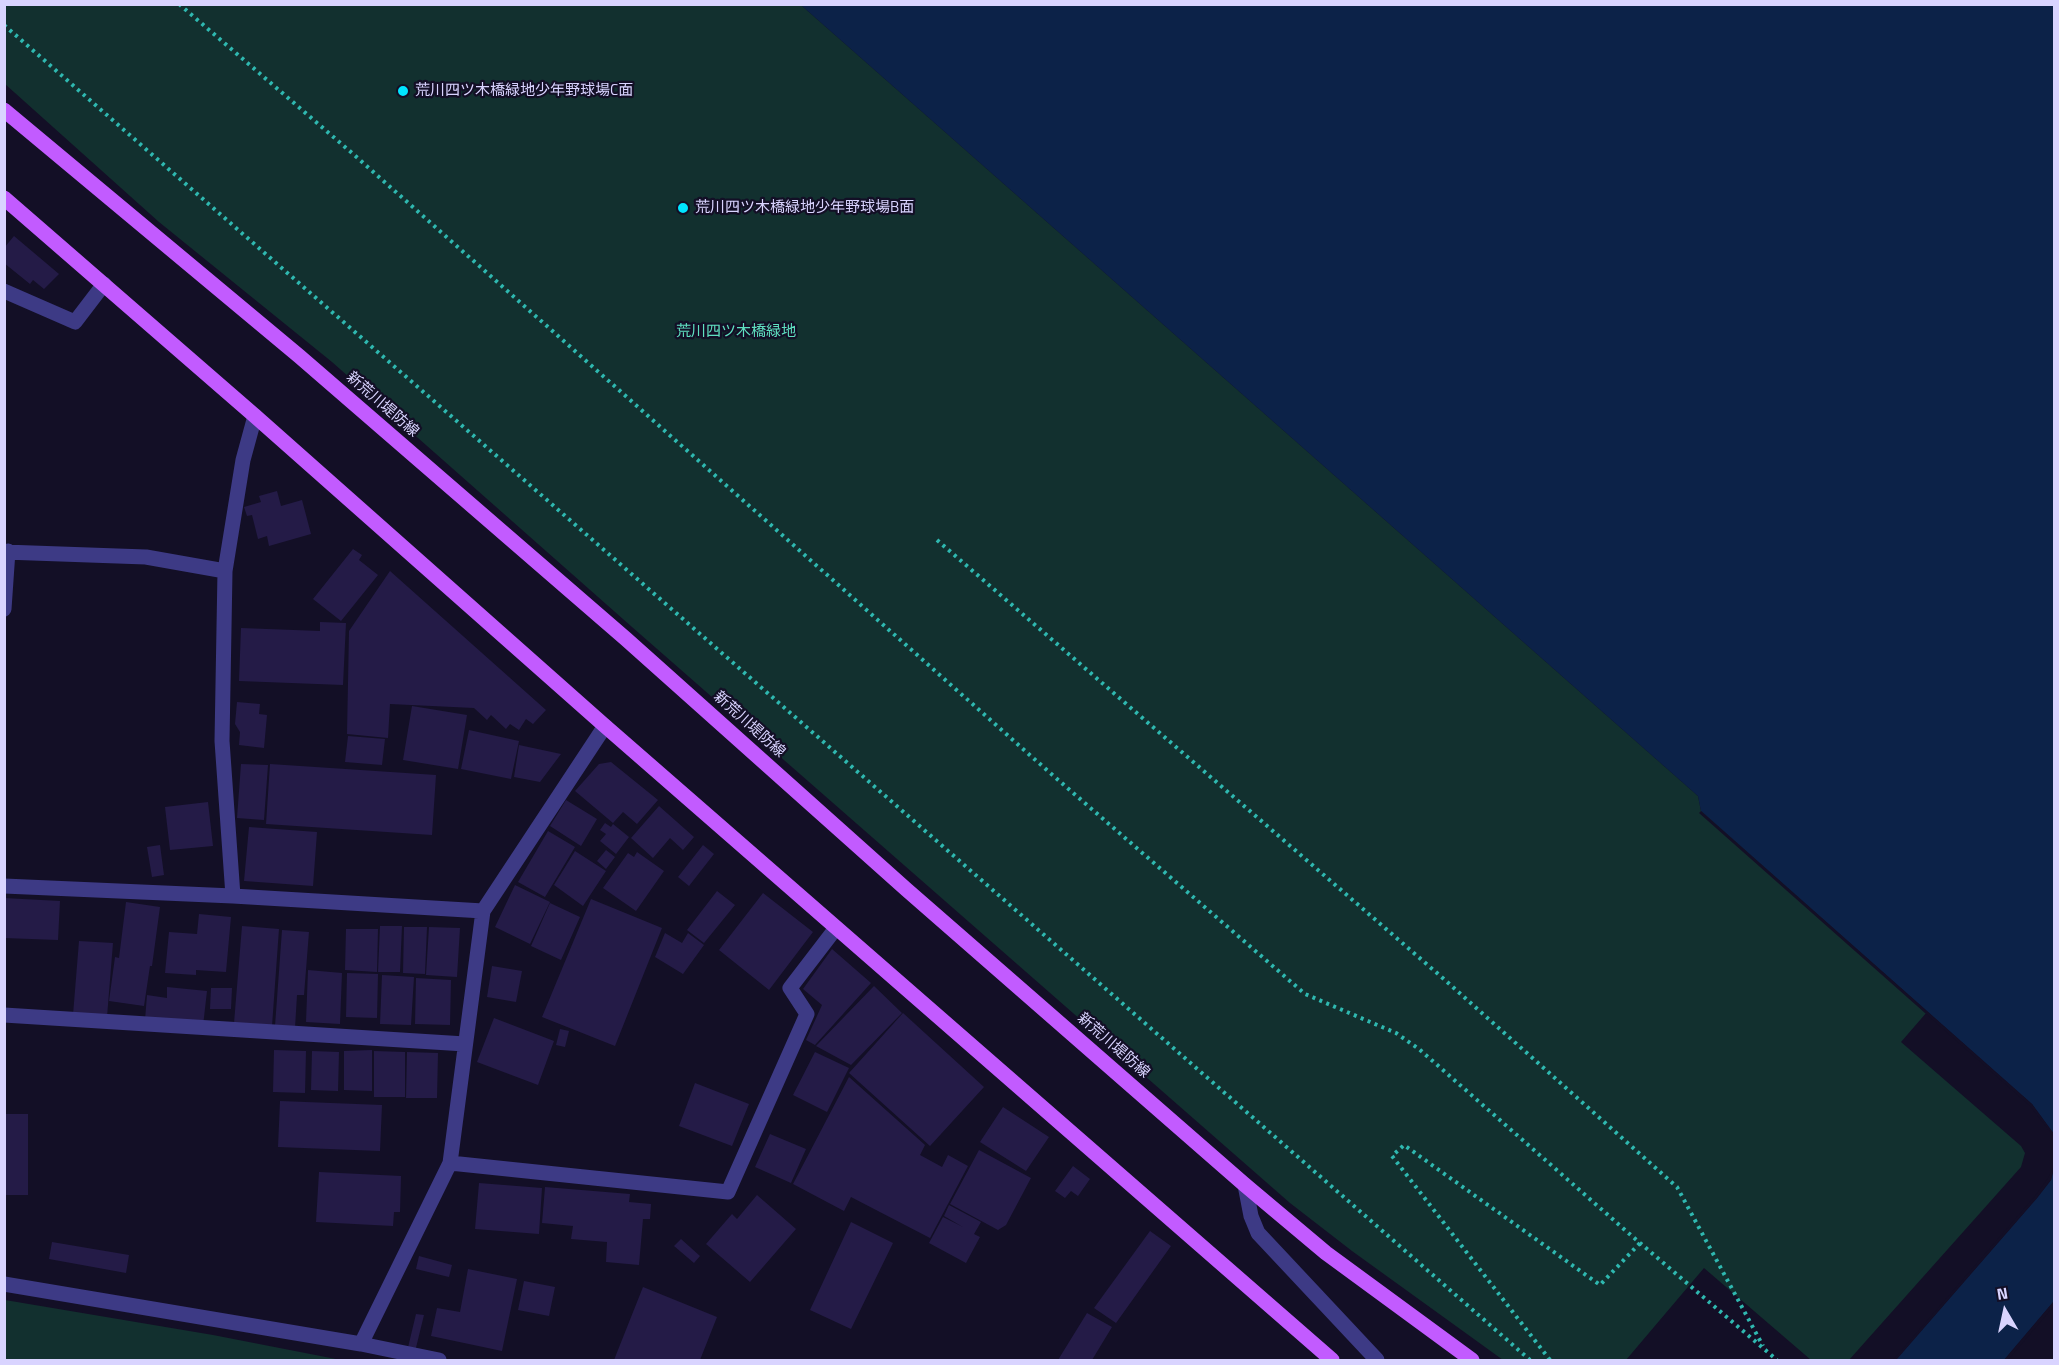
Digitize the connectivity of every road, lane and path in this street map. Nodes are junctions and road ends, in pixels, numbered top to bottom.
1 (179, 4) edge
2 (4, 25) edge
3 (4, 110) edge
4 (4, 198) edge
5 (104, 284) junction
6 (4, 291) edge
7 (255, 416) junction
8 (937, 540) dead end
9 (6, 551) edge
10 (225, 571) junction
11 (4, 609) edge
12 (605, 726) junction
13 (4, 886) edge
14 (233, 896) junction
15 (483, 911) junction
16 (837, 928) junction
17 (4, 1015) edge
18 (465, 1044) junction
19 (450, 1163) junction
20 (1245, 1185) junction
21 (1640, 1243) junction
22 (4, 1284) edge
23 (361, 1344) junction
24 (1765, 1350) junction
25 (439, 1360) edge
26 (1332, 1360) edge
27 (1377, 1360) edge
28 (1472, 1360) edge
29 (1530, 1360) edge
30 (1550, 1360) edge
31 (1777, 1360) edge

1 - 21 path
2 - 29 path
3 - 20 main road, 新荒川堤防線
4 - 5 main road
5 - 6 street
5 - 7 main road
7 - 10 street
7 - 12 main road
8 - 24 path
9 - 10 street
9 - 11 street
10 - 14 street
12 - 15 street
12 - 16 main road
13 - 14 street
14 - 15 street
15 - 18 street
16 - 19 street
16 - 26 main road
17 - 18 street
18 - 19 street
19 - 23 street
20 - 27 street
20 - 28 main road, 新荒川堤防線
21 - 24 path
21 - 30 path
22 - 23 street
23 - 25 street
24 - 31 path

